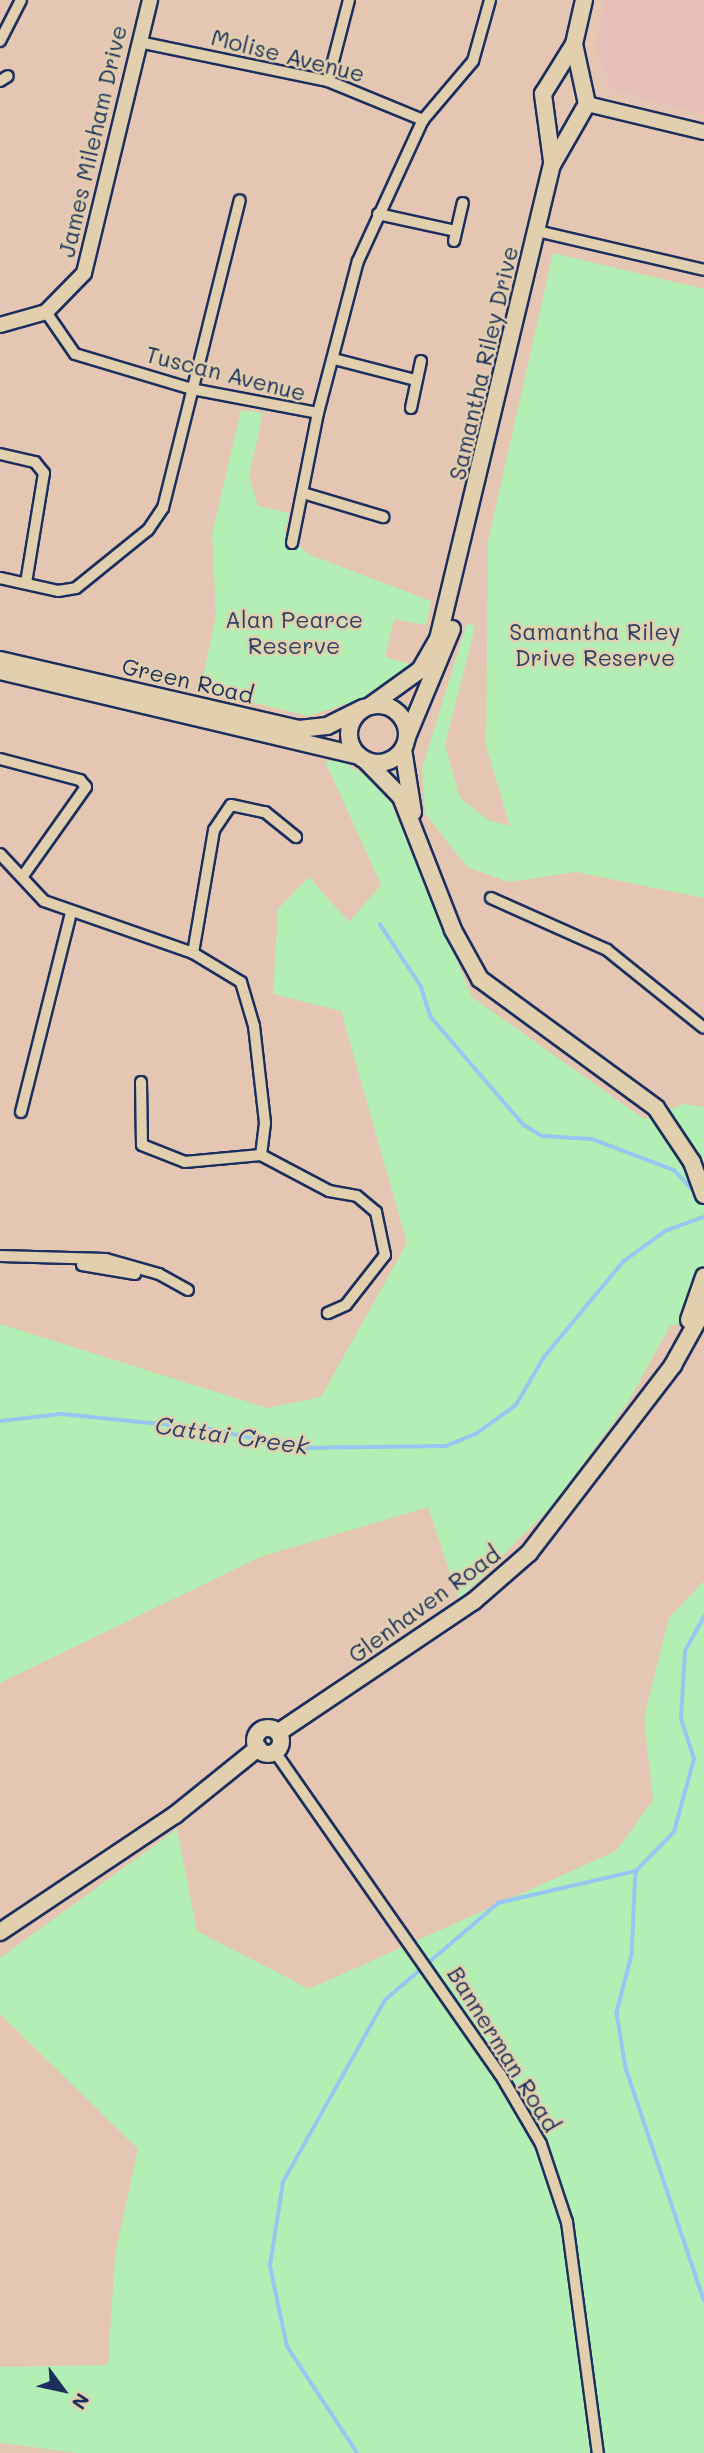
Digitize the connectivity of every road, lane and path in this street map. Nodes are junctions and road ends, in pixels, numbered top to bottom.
1 (21, 0) edge
2 (150, 0) edge
3 (349, 0) edge
4 (490, 0) edge
5 (584, 0) edge
6 (0, 41) edge
7 (139, 42) junction
8 (574, 44) junction
9 (328, 81) junction
10 (552, 81) junction
11 (583, 85) junction
12 (587, 104) junction
13 (544, 109) junction
14 (577, 119) junction
15 (424, 120) junction
16 (704, 132) edge
17 (552, 165) junction
18 (240, 200) dead end
19 (463, 203) dead end
20 (378, 214) junction
21 (537, 231) junction
22 (704, 270) edge
23 (46, 312) junction
24 (0, 325) edge
25 (334, 359) junction
26 (421, 361) dead end
27 (415, 380) junction
28 (192, 389) junction
29 (411, 408) dead end
30 (318, 413) junction
31 (0, 454) edge
32 (303, 494) junction
33 (383, 517) dead end
34 (292, 543) dead end
35 (458, 571) junction
36 (0, 578) edge
37 (26, 583) junction
38 (0, 660) edge
39 (0, 671) edge
40 (366, 707) junction
41 (405, 743) junction
42 (362, 758) junction
43 (0, 759) edge
44 (416, 828) junction
45 (296, 837) dead end
46 (0, 854) edge
47 (23, 876) junction
48 (491, 898) dead end
49 (71, 913) junction
50 (193, 953) junction
51 (704, 1028) edge
52 (141, 1082) dead end
53 (20, 1112) dead end
54 (261, 1155) junction
55 (698, 1161) edge
56 (704, 1195) edge
57 (0, 1256) edge
58 (0, 1263) edge
59 (704, 1277) edge
60 (169, 1279) junction
61 (188, 1290) dead end
62 (704, 1309) edge
63 (328, 1313) dead end
64 (651, 1390) junction
65 (279, 1732) junction
66 (258, 1748) junction
67 (275, 1752) junction
68 (0, 1932) edge
69 (598, 2453) edge

1 - 6 street
2 - 7 street, James Mileham Drive
3 - 9 street
4 - 15 street, Tuscan Avenue
5 - 8 main road, Samantha Riley Drive
7 - 9 street, Molise Avenue
7 - 23 street, James Mileham Drive
8 - 10 main road, Samantha Riley Drive
8 - 11 main road, Samantha Riley Drive
9 - 15 street, Molise Avenue
10 - 11 main road
10 - 13 main road, Samantha Riley Drive
11 - 12 main road, Samantha Riley Drive
12 - 14 main road, Samantha Riley Drive
12 - 16 street
13 - 14 main road
13 - 17 main road, Samantha Riley Drive
14 - 17 main road, Samantha Riley Drive
15 - 20 street, Tuscan Avenue
17 - 21 main road, Samantha Riley Drive
18 - 28 street
19 - 20 street
20 - 25 street, Tuscan Avenue
21 - 22 street
21 - 35 main road, Samantha Riley Drive
23 - 24 street, James Mileham Drive
23 - 28 street, Tuscan Avenue
25 - 27 street
25 - 30 street, Tuscan Avenue
26 - 27 street
27 - 29 street
28 - 30 street, Tuscan Avenue
28 - 37 street
30 - 32 street
31 - 37 street
32 - 33 street
32 - 34 street
35 - 40 main road, Samantha Riley Drive
35 - 41 main road, Samantha Riley Drive
36 - 37 street
38 - 40 main road, Green Road
39 - 42 main road, Green Road
40 - 41 main road
40 - 42 main road
41 - 42 main road
41 - 44 main road
42 - 44 main road
43 - 47 street
44 - 55 main road
45 - 50 street
46 - 47 street
47 - 49 street
48 - 51 street
49 - 50 street
49 - 53 street
50 - 54 street
52 - 54 street
54 - 63 street
55 - 56 main road
57 - 60 street
58 - 60 street
59 - 64 main road, Glenhaven Road
60 - 61 street
62 - 64 main road, Glenhaven Road
64 - 65 main road, Glenhaven Road
65 - 66 main road, Glenhaven Road
65 - 67 main road
66 - 67 main road
66 - 68 main road
67 - 69 street, Bannerman Road

